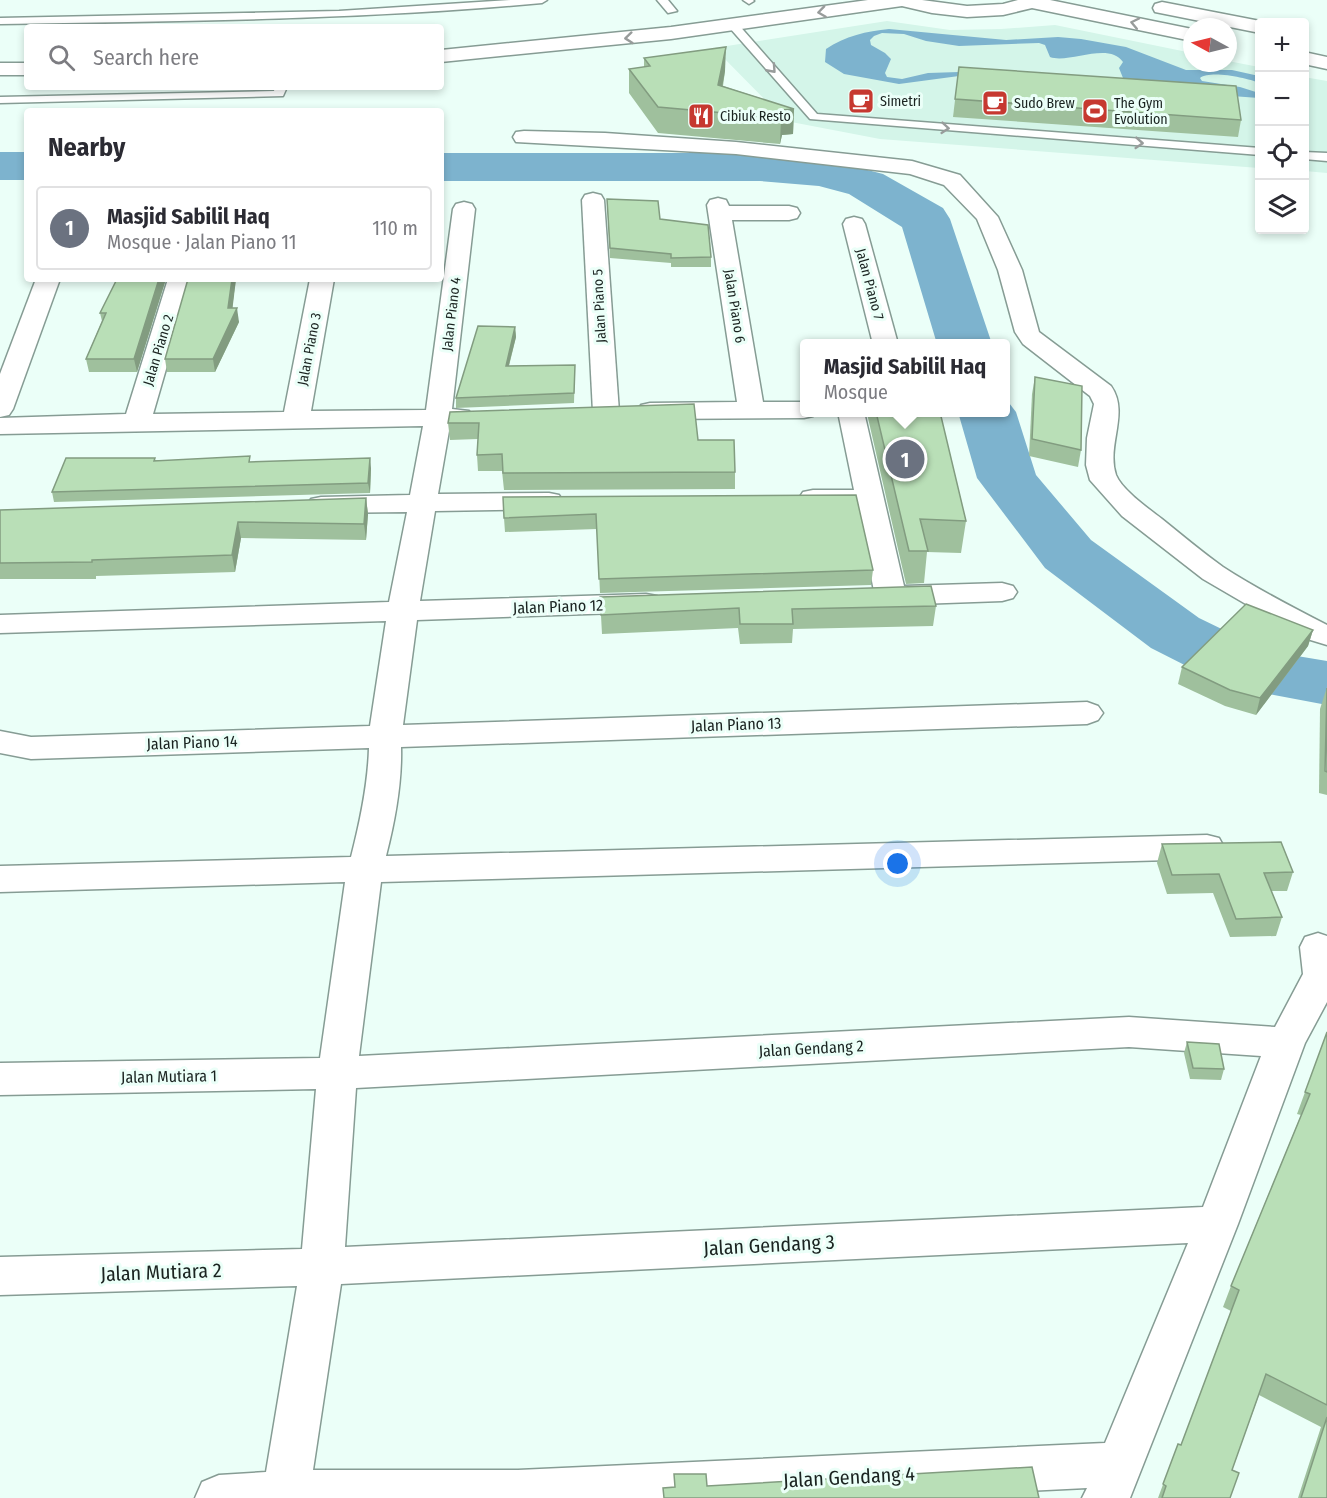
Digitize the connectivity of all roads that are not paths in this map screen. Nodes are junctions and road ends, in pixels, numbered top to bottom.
1 (542, 0) edge
2 (900, 0) edge
3 (1033, 1) edge
4 (514, 2) edge
5 (1144, 4) dead end
6 (662, 8) edge
7 (692, 9) dead end
8 (0, 21) edge
9 (733, 25) junction
10 (1255, 26) edge
11 (671, 33) junction
12 (1183, 33) edge
13 (444, 56) edge
14 (1309, 59) edge
15 (1327, 63) edge
16 (0, 69) edge
17 (24, 69) edge
18 (280, 90) edge
19 (0, 100) edge
20 (524, 137) dead end
21 (1255, 152) edge
22 (1309, 155) edge
23 (1327, 157) edge
24 (593, 200) dead end
25 (464, 209) dead end
26 (789, 213) dead end
27 (854, 224) dead end
28 (47, 282) edge
29 (179, 282) edge
30 (321, 282) edge
31 (885, 339) edge
32 (751, 408) junction
33 (0, 409) edge
34 (800, 410) edge
35 (486, 416) edge
36 (852, 417) edge
37 (438, 418) junction
38 (296, 419) junction
39 (137, 422) junction
40 (0, 426) edge
41 (786, 498) edge
42 (868, 498) junction
43 (575, 501) edge
44 (422, 502) junction
45 (293, 506) edge
46 (1002, 592) dead end
47 (677, 602) edge
48 (403, 610) junction
49 (0, 624) edge
50 (1327, 635) edge
51 (1087, 714) dead end
52 (0, 742) edge
53 (385, 749) junction
54 (1218, 847) edge
55 (369, 852) junction
56 (0, 879) edge
57 (1318, 947) dead end
58 (1286, 1043) junction
59 (337, 1073) junction
60 (0, 1079) edge
61 (1217, 1224) junction
62 (322, 1267) junction
63 (0, 1276) edge
64 (1112, 1481) edge
65 (286, 1495) edge
66 (517, 1495) edge
67 (219, 1498) edge

1 - 4 lane
2 - 3 street
2 -> 9 street
12 -> 3 street
4 - 8 lane
5 - 10 street
6 - 7 street
6 - 11 street
9 - 11 street
9 -> 21 lane
11 -> 13 street
14 - 15 street
16 - 17 street
18 - 19 lane
20 - 50 street
22 - 23 lane
24 - 32 street, Jalan Piano 5
25 - 37 street, Jalan Piano 4
26 - 32 street, Jalan Piano 6
27 - 31 street, Jalan Piano 7
28 - 33 street
29 - 39 street, Jalan Piano 2
30 - 38 street, Jalan Piano 3
32 - 34 street
35 - 37 street
36 - 42 street
37 - 38 street
37 - 44 street, Jalan Piano 4
38 - 39 street
39 - 40 street
41 - 42 street
42 - 46 street
43 - 44 street
44 - 45 street
44 - 48 street, Jalan Piano 4
47 - 48 street, Jalan Piano 12
48 - 49 street, Jalan Piano 12
48 - 53 street, Jalan Piano 4
51 - 53 street, Jalan Piano 13
52 - 53 street, Jalan Piano 14
53 - 55 street, Jalan Piano 4
54 - 55 street
55 - 56 street
55 - 59 street, Jalan Piano 4
57 - 58 street
58 - 59 street, Jalan Gendang 2
58 - 61 street
59 - 60 street, Jalan Mutiara 1
59 - 62 street, Jalan Piano 4
61 - 62 street, Jalan Gendang 3
61 - 64 street
62 - 63 street, Jalan Mutiara 2
62 - 65 street, Jalan Piano 4
64 - 66 street, Jalan Gendang 4
65 - 66 street, Jalan Gendang 4
65 - 67 street, Jalan Gendang 4

